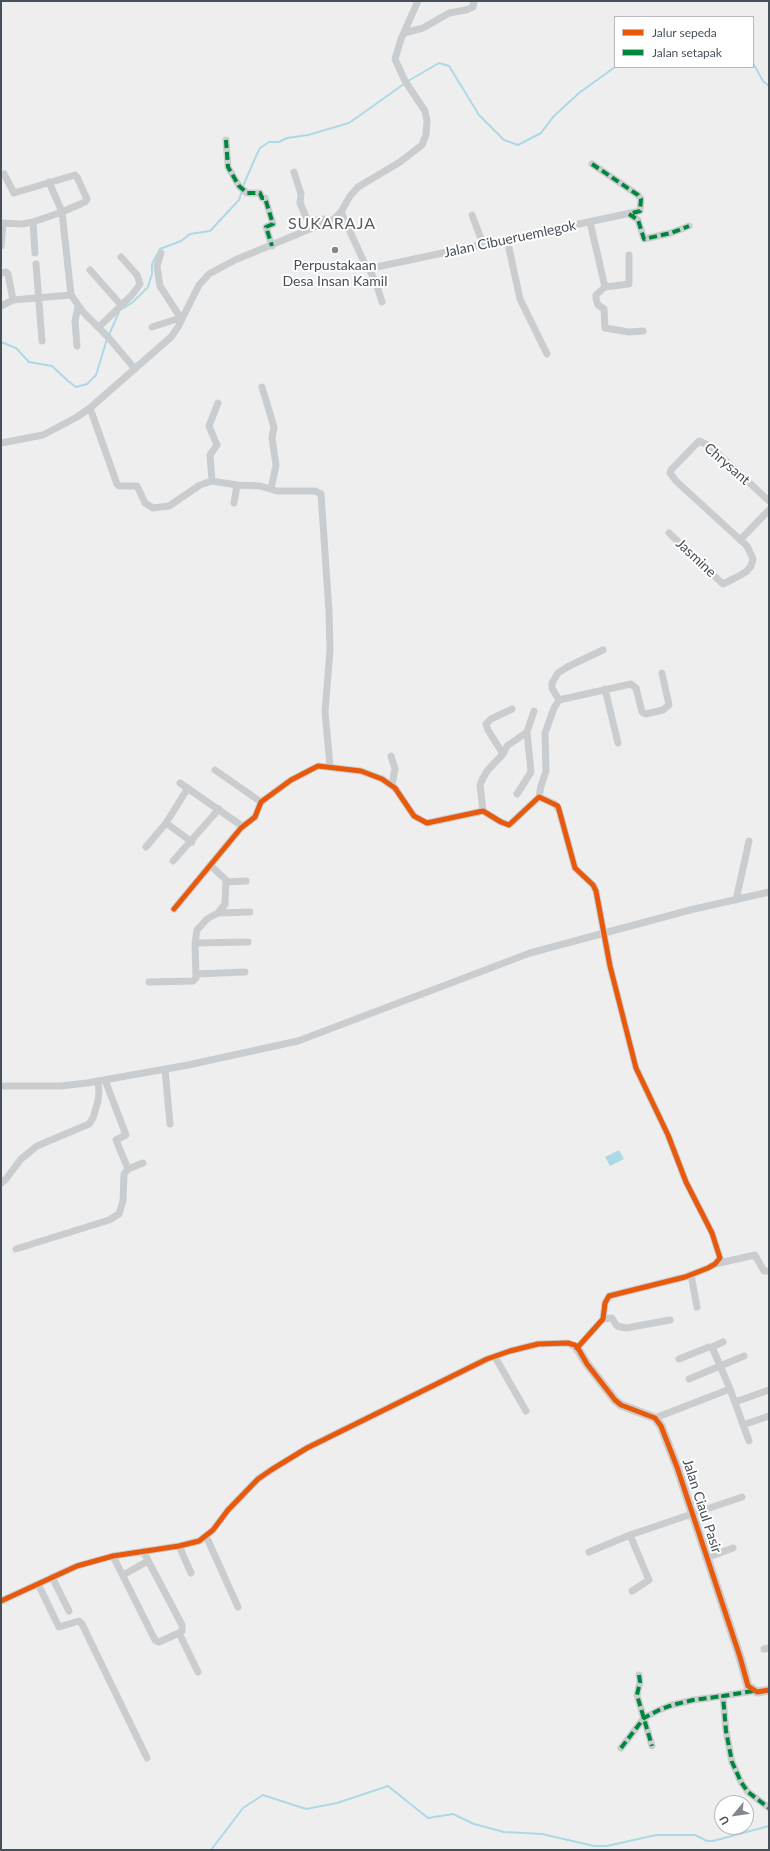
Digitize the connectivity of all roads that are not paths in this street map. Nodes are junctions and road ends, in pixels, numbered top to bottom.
1 (418, 1) edge
2 (474, 1) edge
3 (404, 33) junction
4 (226, 140) dead end
5 (592, 164) dead end
6 (294, 172) dead end
7 (4, 174) dead end
8 (49, 182) junction
9 (62, 212) junction
10 (341, 212) junction
11 (629, 214) junction
12 (472, 215) dead end
13 (33, 222) junction
14 (328, 222) junction
15 (590, 222) junction
16 (2, 223) edge
17 (689, 226) dead end
18 (507, 239) junction
19 (483, 244) junction
20 (1, 246) edge
21 (272, 246) junction
22 (35, 253) dead end
23 (160, 253) dead end
24 (629, 255) dead end
25 (120, 257) dead end
26 (36, 264) dead end
27 (368, 268) junction
28 (90, 270) dead end
29 (1, 273) edge
30 (605, 287) junction
31 (71, 295) junction
32 (39, 297) junction
33 (12, 300) junction
34 (382, 302) dead end
35 (120, 305) junction
36 (1, 306) edge
37 (78, 307) junction
38 (183, 315) junction
39 (99, 327) junction
40 (152, 327) dead end
41 (643, 331) dead end
42 (42, 340) dead end
43 (77, 346) dead end
44 (547, 354) dead end
45 (135, 369) junction
46 (262, 388) dead end
47 (218, 403) dead end
48 (90, 408) junction
49 (1, 443) edge
50 (212, 481) junction
51 (237, 485) junction
52 (271, 489) junction
53 (769, 501) edge
54 (234, 503) dead end
55 (769, 510) edge
56 (669, 533) dead end
57 (740, 540) junction
58 (603, 650) dead end
59 (662, 673) dead end
60 (605, 689) junction
61 (558, 700) junction
62 (512, 710) dead end
63 (534, 711) dead end
64 (527, 732) junction
65 (618, 743) dead end
66 (503, 754) junction
67 (391, 756) dead end
68 (330, 766) junction
69 (214, 770) dead end
70 (180, 783) dead end
71 (392, 785) junction
72 (188, 788) junction
73 (517, 794) dead end
74 (539, 797) junction
75 (261, 802) junction
76 (219, 809) junction
77 (483, 811) junction
78 (166, 823) junction
79 (242, 826) junction
80 (749, 841) dead end
81 (192, 842) junction
82 (146, 847) dead end
83 (173, 861) dead end
84 (210, 865) junction
85 (246, 881) dead end
86 (226, 882) junction
87 (769, 892) edge
88 (736, 900) junction
89 (174, 908) dead end
90 (250, 912) dead end
91 (218, 913) junction
92 (603, 933) junction
93 (248, 942) dead end
94 (195, 943) junction
95 (245, 972) dead end
96 (196, 974) junction
97 (148, 982) dead end
98 (165, 1069) junction
99 (101, 1081) junction
100 (1, 1086) edge
101 (170, 1124) dead end
102 (143, 1163) dead end
103 (128, 1169) junction
104 (1, 1183) edge
105 (16, 1249) dead end
106 (715, 1264) junction
107 (769, 1271) edge
108 (691, 1275) junction
109 (697, 1307) dead end
110 (603, 1318) junction
111 (670, 1320) dead end
112 (723, 1342) dead end
113 (712, 1347) junction
114 (577, 1348) junction
115 (495, 1356) junction
116 (744, 1356) dead end
117 (679, 1359) dead end
118 (720, 1365) junction
119 (689, 1379) dead end
120 (730, 1389) junction
121 (769, 1390) edge
122 (736, 1402) junction
123 (526, 1411) dead end
124 (769, 1416) edge
125 (655, 1418) junction
126 (743, 1425) junction
127 (749, 1441) dead end
128 (742, 1497) dead end
129 (692, 1514) junction
130 (630, 1535) junction
131 (206, 1536) junction
132 (179, 1546) junction
133 (733, 1548) dead end
134 (143, 1551) junction
135 (588, 1552) dead end
136 (113, 1556) junction
137 (706, 1558) junction
138 (148, 1561) junction
139 (191, 1573) dead end
140 (122, 1575) junction
141 (52, 1577) junction
142 (38, 1584) junction
143 (632, 1591) dead end
144 (1, 1601) edge
145 (238, 1607) dead end
146 (69, 1611) dead end
147 (179, 1633) junction
148 (198, 1672) dead end
149 (639, 1675) dead end
150 (769, 1690) edge
151 (753, 1691) junction
152 (723, 1696) junction
153 (644, 1718) junction
154 (652, 1746) dead end
155 (621, 1748) dead end
156 (146, 1758) dead end
157 (769, 1808) edge

1 - 3 street
2 - 3 street
3 - 10 street
4 - 21 street
5 - 11 street
6 - 14 street
7 - 8 street
8 - 9 street
8 - 9 street
9 - 13 street
9 - 31 street
10 - 14 street
10 - 27 street
11 - 15 street, Jalan Cibueruemlegok
11 - 17 street
12 - 19 street
13 - 16 street
13 - 22 street
14 - 21 street
15 - 18 street, Jalan Cibueruemlegok
15 - 30 street
16 - 20 street
18 - 19 street, Jalan Cibueruemlegok
18 - 44 street
19 - 27 street, Jalan Cibueruemlegok
21 - 38 street
23 - 38 street
24 - 30 street
25 - 35 street
26 - 32 street
27 - 34 street
28 - 35 street
29 - 33 street
30 - 41 street
31 - 32 street
31 - 37 street
32 - 33 street
32 - 42 street
33 - 36 street
35 - 39 street
37 - 39 street
37 - 43 street
38 - 40 street
38 - 45 street
39 - 45 street
45 - 48 street
46 - 52 street
47 - 50 street
48 - 49 street
48 - 50 street
50 - 51 street
51 - 52 street
51 - 54 street
52 - 68 street
53 - 57 street, Chrysant
55 - 57 street
56 - 57 street, Jasmine
58 - 61 street
59 - 60 street
60 - 61 street
60 - 65 street
61 - 74 street
62 - 66 street
63 - 64 street
64 - 66 street
64 - 73 street
66 - 77 street
67 - 71 street
68 - 71 street
68 - 75 street
69 - 75 street
70 - 72 street
71 - 77 street
72 - 76 street
72 - 78 street
74 - 77 street
74 - 92 street
75 - 79 street
76 - 79 street
76 - 81 street
78 - 81 street
78 - 82 street
79 - 84 street
80 - 88 street
81 - 83 street
84 - 86 street
84 - 89 street
85 - 86 street
86 - 91 street
87 - 88 street
88 - 92 street
90 - 91 street
91 - 94 street
92 - 98 street
92 - 106 street
93 - 94 street
94 - 96 street
95 - 96 street
96 - 97 street
98 - 99 street
98 - 101 street
99 - 100 street
99 - 103 street
99 - 104 street
102 - 103 street
103 - 105 street
106 - 107 street
106 - 108 street
108 - 109 street
108 - 110 street
110 - 111 street
110 - 114 street
112 - 113 street
113 - 117 street
113 - 118 street
114 - 115 street
114 - 125 street
115 - 123 street
115 - 131 street
116 - 118 street
118 - 119 street
118 - 120 street
120 - 122 street
120 - 125 street
121 - 122 street
122 - 126 street
124 - 126 street
125 - 129 street, Jalan Ciaul Pasir
126 - 127 street
128 - 129 street
129 - 130 street
129 - 137 street, Jalan Ciaul Pasir
130 - 135 street
130 - 143 street
131 - 132 street
131 - 145 street
132 - 134 street
132 - 139 street
133 - 137 street
134 - 136 street
134 - 138 street
136 - 140 street
136 - 141 street
137 - 151 street, Jalan Ciaul Pasir
138 - 140 street
138 - 147 street
140 - 147 street
141 - 142 street
141 - 146 street
142 - 144 street
142 - 156 street
147 - 148 street
149 - 153 street
150 - 151 street
151 - 152 street
152 - 153 street
152 - 157 street
153 - 154 street
153 - 155 street

